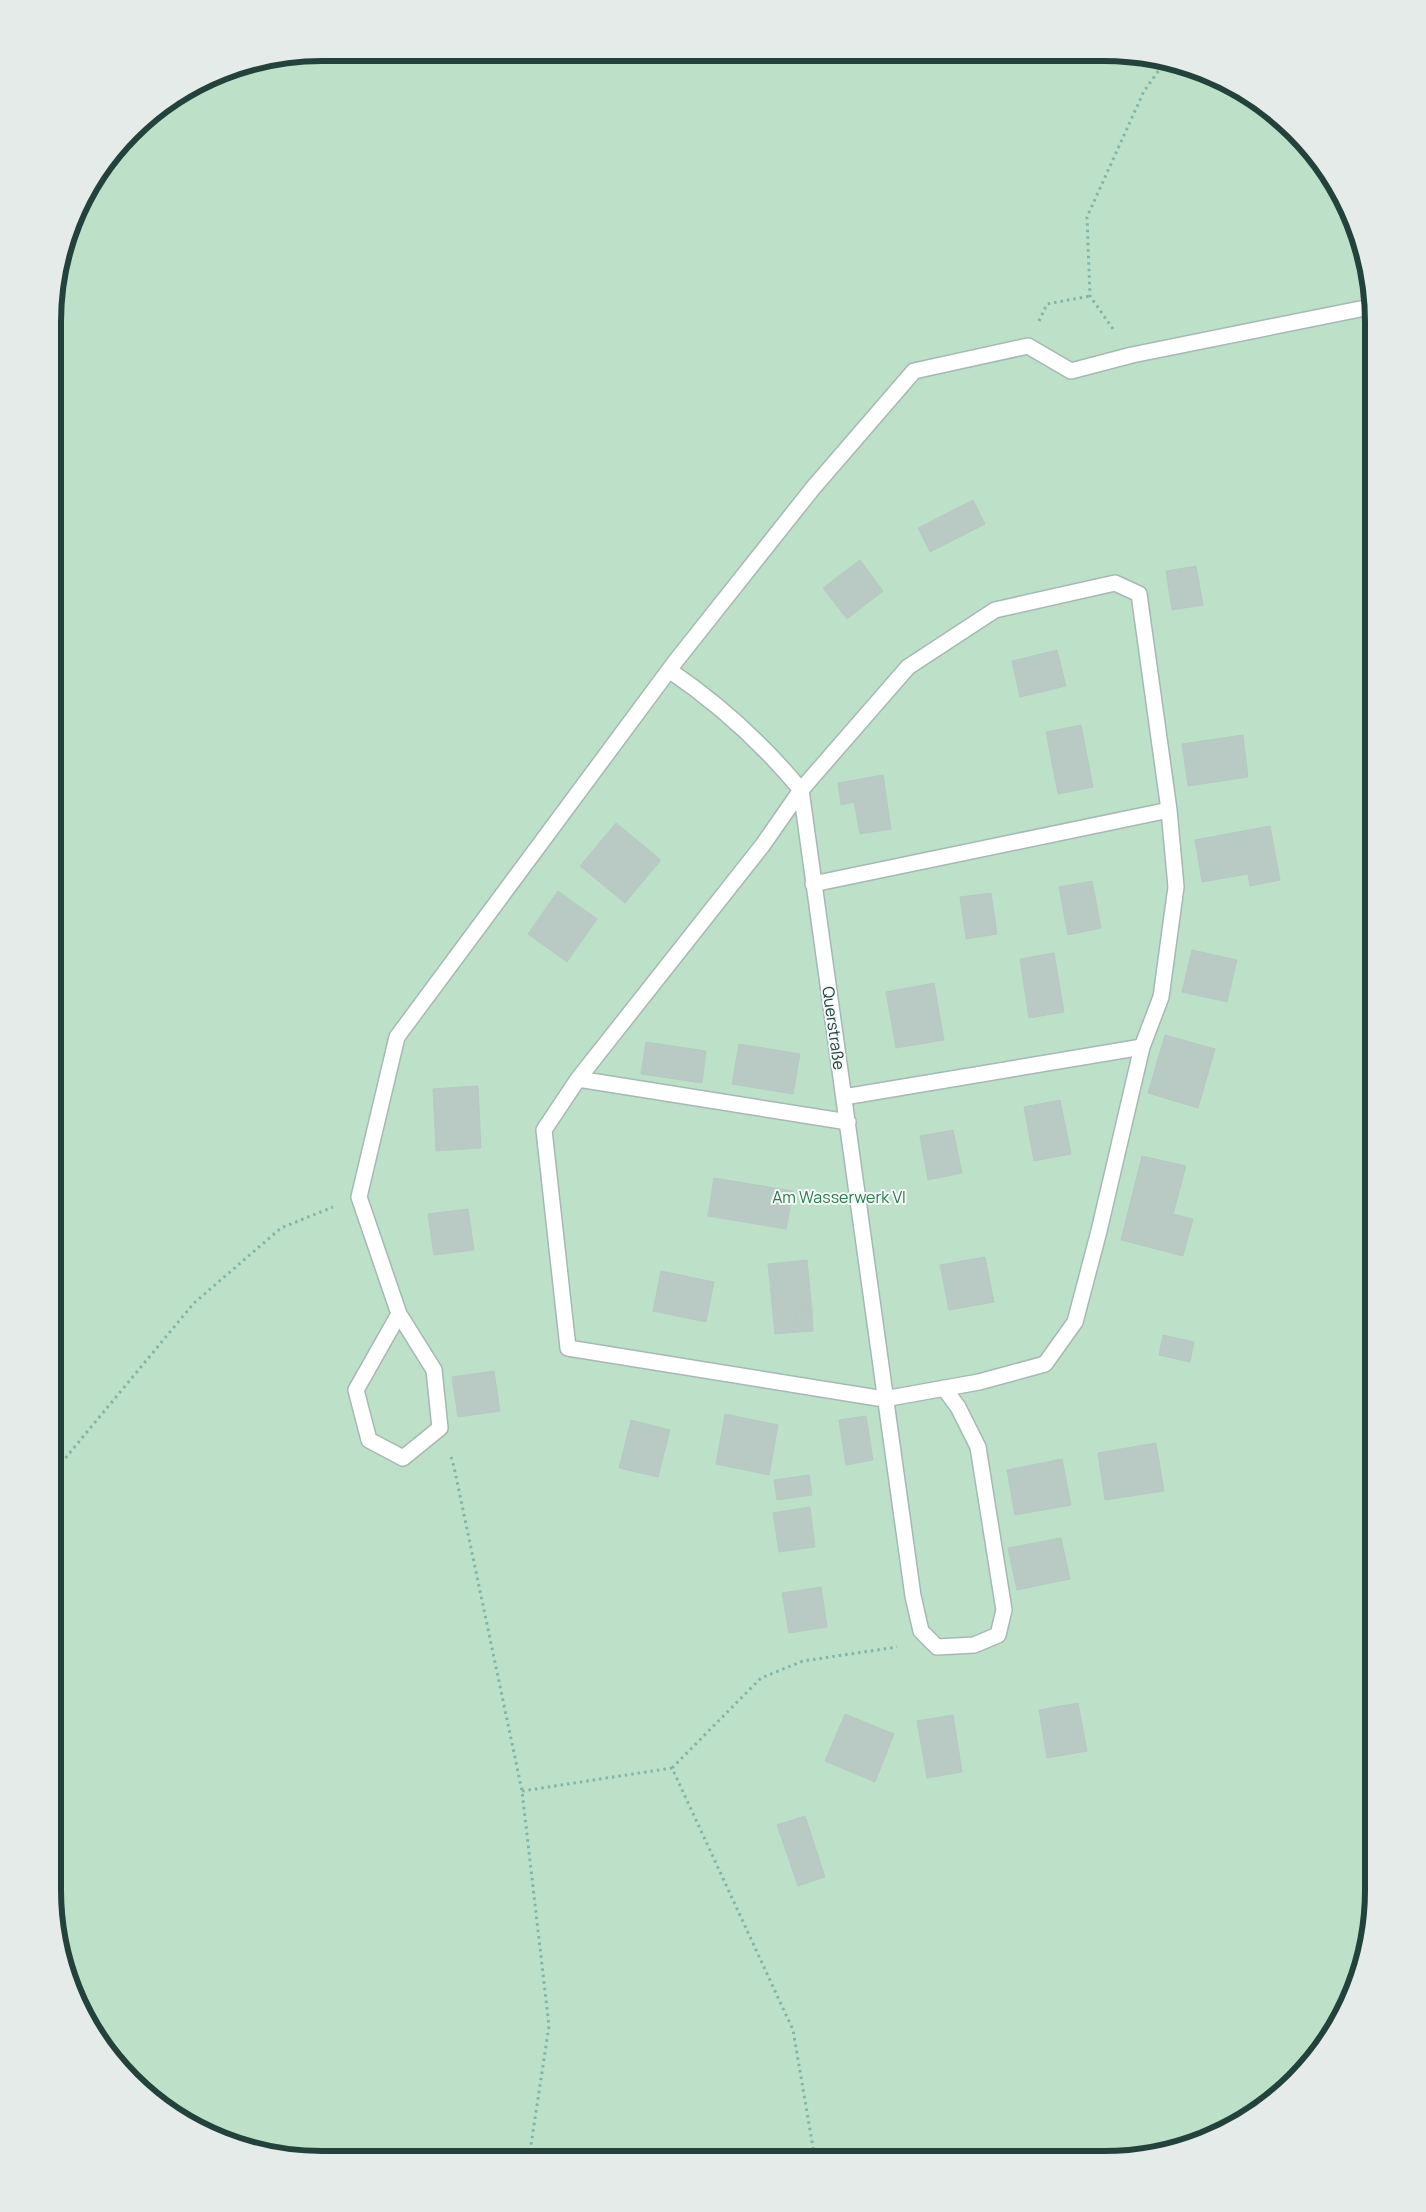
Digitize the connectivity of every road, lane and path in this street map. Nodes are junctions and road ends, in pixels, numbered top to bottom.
1 (1161, 67) edge
2 (1090, 296) junction
3 (1364, 308) edge
4 (1028, 346) junction
5 (1132, 355) junction
6 (669, 670) junction
7 (801, 790) junction
8 (1169, 810) junction
9 (812, 884) junction
10 (1142, 1047) junction
11 (578, 1079) junction
12 (844, 1097) junction
13 (848, 1122) junction
14 (359, 1197) junction
15 (399, 1314) junction
16 (944, 1388) junction
17 (884, 1399) junction
18 (440, 1428) junction
19 (61, 1463) edge
20 (932, 1641) junction
21 (672, 1768) junction
22 (522, 1791) junction
23 (530, 2151) edge
24 (814, 2151) edge

1 - 2 path
2 - 4 path
2 - 5 path
3 - 5 lane
4 - 5 lane
4 - 6 lane
6 - 7 lane
6 - 14 lane
7 - 8 lane
7 - 9 lane, Querstraße
7 - 11 lane
8 - 9 lane
8 - 10 lane
9 - 12 lane, Querstraße
10 - 12 lane
10 - 16 lane
11 - 13 lane
11 - 17 lane
12 - 13 lane, Querstraße
13 - 17 lane, Querstraße
14 - 15 lane
14 - 19 path
15 - 18 lane
15 - 18 lane
16 - 17 lane
16 - 20 lane
17 - 20 lane, Querstraße
18 - 22 path
20 - 21 path
21 - 22 path
21 - 24 path
22 - 23 path

